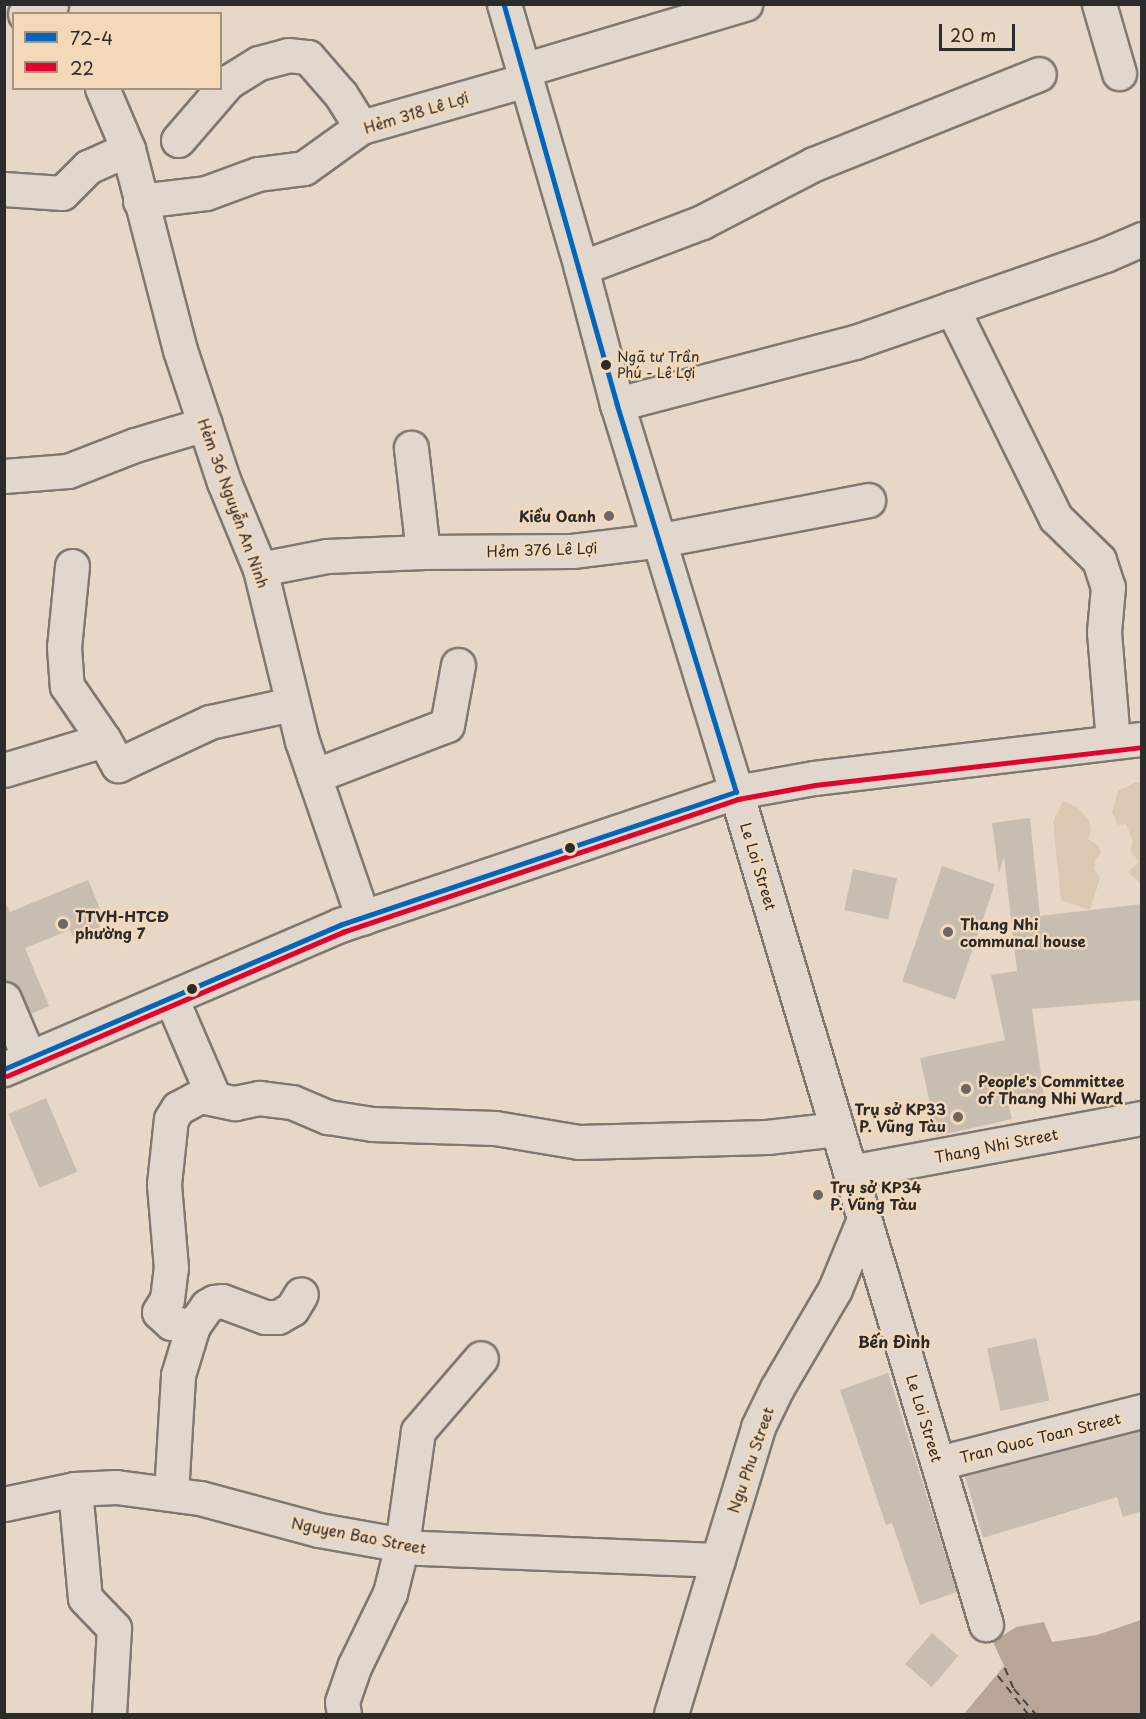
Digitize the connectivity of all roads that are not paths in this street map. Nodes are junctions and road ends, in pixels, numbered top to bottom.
1 (51, 4) edge
2 (504, 4) edge
3 (1099, 4) edge
4 (739, 5) edge
5 (30, 12) edge
6 (1119, 73) dead end
7 (1038, 74) dead end
8 (525, 75) junction
9 (222, 89) edge
10 (103, 90) edge
11 (221, 90) edge
12 (361, 127) junction
13 (178, 140) dead end
14 (128, 149) junction
15 (4, 189) edge
16 (140, 201) junction
17 (1142, 239) edge
18 (582, 268) junction
19 (952, 308) junction
20 (617, 404) junction
21 (205, 424) junction
22 (411, 448) dead end
23 (4, 476) edge
24 (868, 500) dead end
25 (661, 540) junction
26 (423, 552) junction
27 (72, 566) dead end
28 (260, 568) junction
29 (458, 666) dead end
30 (291, 704) junction
31 (104, 740) junction
32 (1127, 740) edge
33 (4, 770) edge
34 (314, 776) junction
35 (736, 792) junction
36 (363, 918) junction
37 (171, 998) junction
38 (4, 999) edge
39 (17, 1064) edge
40 (214, 1098) junction
41 (1142, 1118) edge
42 (837, 1129) junction
43 (850, 1172) junction
44 (864, 1219) junction
45 (301, 1294) dead end
46 (193, 1326) junction
47 (481, 1358) dead end
48 (1142, 1411) edge
49 (939, 1463) junction
50 (75, 1490) junction
51 (171, 1494) junction
52 (4, 1504) edge
53 (402, 1545) junction
54 (718, 1560) junction
55 (986, 1624) dead end
56 (109, 1714) edge
57 (344, 1714) edge
58 (671, 1714) edge

1 - 5 street
2 - 8 street, Le Loi Street
3 - 6 street
4 - 8 street, Hẻm 318 Lê Lợi
7 - 18 street
8 - 12 street, Hẻm 318 Lê Lợi
8 - 18 street, Le Loi Street
9 - 12 street
10 - 14 street, Hẻm 36 Nguyễn An Ninh
11 - 13 street
12 - 16 street, Hẻm 318 Lê Lợi
14 - 15 street
14 - 16 street, Hẻm 36 Nguyễn An Ninh
16 - 21 street, Hẻm 36 Nguyễn An Ninh
17 - 19 street
18 - 20 street, Le Loi Street
19 - 20 street
19 - 32 street
20 - 25 street, Le Loi Street
21 - 23 street
21 - 28 street, Hẻm 36 Nguyễn An Ninh
22 - 26 street
24 - 25 street, Hẻm 376 Lê Lợi
25 - 26 street, Hẻm 376 Lê Lợi
25 - 35 street, Le Loi Street
26 - 28 street, Hẻm 376 Lê Lợi
27 - 31 street
28 - 30 street, Hẻm 36 Nguyễn An Ninh
29 - 34 street
30 - 31 street
30 - 34 street, Hẻm 36 Nguyễn An Ninh
31 - 33 street
32 - 35 street
34 - 36 street, Hẻm 36 Nguyễn An Ninh
35 - 36 street
35 - 42 street, Le Loi Street
36 - 37 street
37 - 39 street
37 - 40 street
38 - 39 street
40 - 42 street
40 - 46 street
41 - 43 street, Thang Nhi Street
42 - 43 street, Le Loi Street
43 - 44 street, Le Loi Street
44 - 49 street, Le Loi Street
44 - 54 street, Ngu Phu Street
45 - 46 street
46 - 51 street
47 - 53 street
48 - 49 street, Tran Quoc Toan Street
49 - 55 street, Le Loi Street
50 - 51 street, Nguyen Bao Street
50 - 52 street, Nguyen Bao Street
50 - 56 street
51 - 53 street, Nguyen Bao Street
53 - 54 street, Nguyen Bao Street
53 - 57 street
54 - 58 street, Ngu Phu Street

